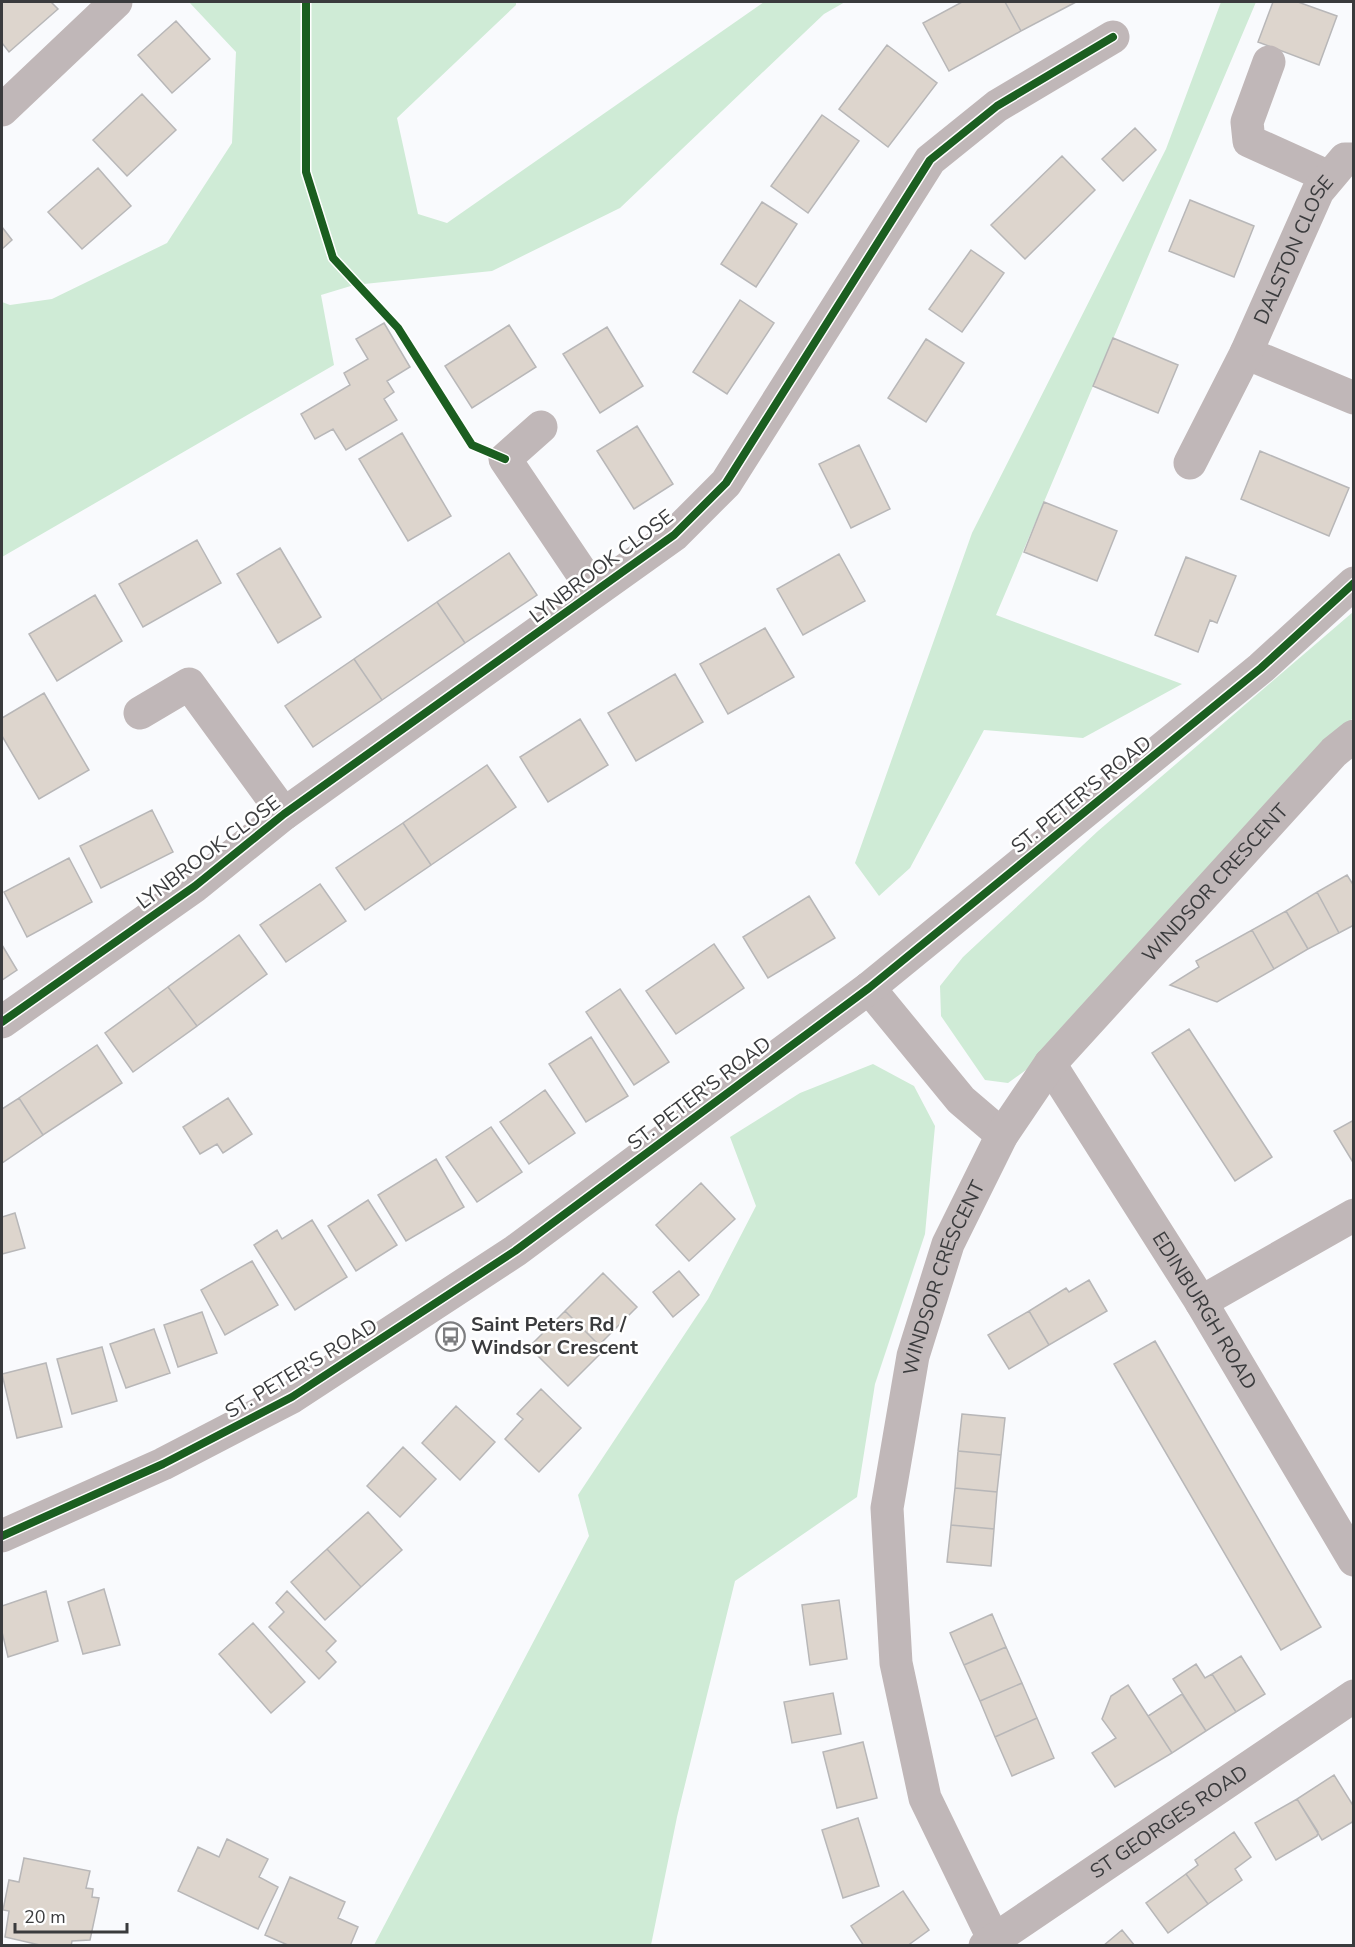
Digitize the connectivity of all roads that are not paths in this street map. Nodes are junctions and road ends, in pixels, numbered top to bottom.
1 (116, 2) edge
2 (1113, 38) dead end
3 (1269, 62) dead end
4 (2, 110) edge
5 (1341, 168) edge
6 (1246, 353) junction
7 (1353, 398) edge
8 (541, 427) dead end
9 (1190, 463) dead end
10 (1353, 584) edge
11 (594, 591) junction
12 (140, 713) dead end
13 (1353, 736) edge
14 (284, 814) junction
15 (869, 988) junction
16 (2, 1022) edge
17 (1050, 1064) junction
18 (1002, 1135) junction
19 (1353, 1215) edge
20 (1201, 1302) junction
21 (2, 1536) edge
22 (1353, 1560) edge
23 (1353, 1696) edge
24 (989, 1942) edge

1 - 4 street
2 - 11 street, LYNBROOK CLOSE
3 - 5 street
5 - 6 street, DALSTON CLOSE
6 - 7 street
6 - 9 street, DALSTON CLOSE
8 - 11 street, LYNBROOK CLOSE
10 - 15 street, ST. PETER'S ROAD
11 - 14 street, LYNBROOK CLOSE
12 - 14 street, LYNBROOK CLOSE
13 - 17 street, WINDSOR CRESCENT
14 - 16 street, LYNBROOK CLOSE
15 - 18 street
15 - 21 street, ST. PETER'S ROAD
17 - 18 street, WINDSOR CRESCENT
17 - 20 street, EDINBURGH ROAD
18 - 24 street, WINDSOR CRESCENT
19 - 20 street
20 - 22 street, EDINBURGH ROAD
23 - 24 street, ST GEORGES ROAD

